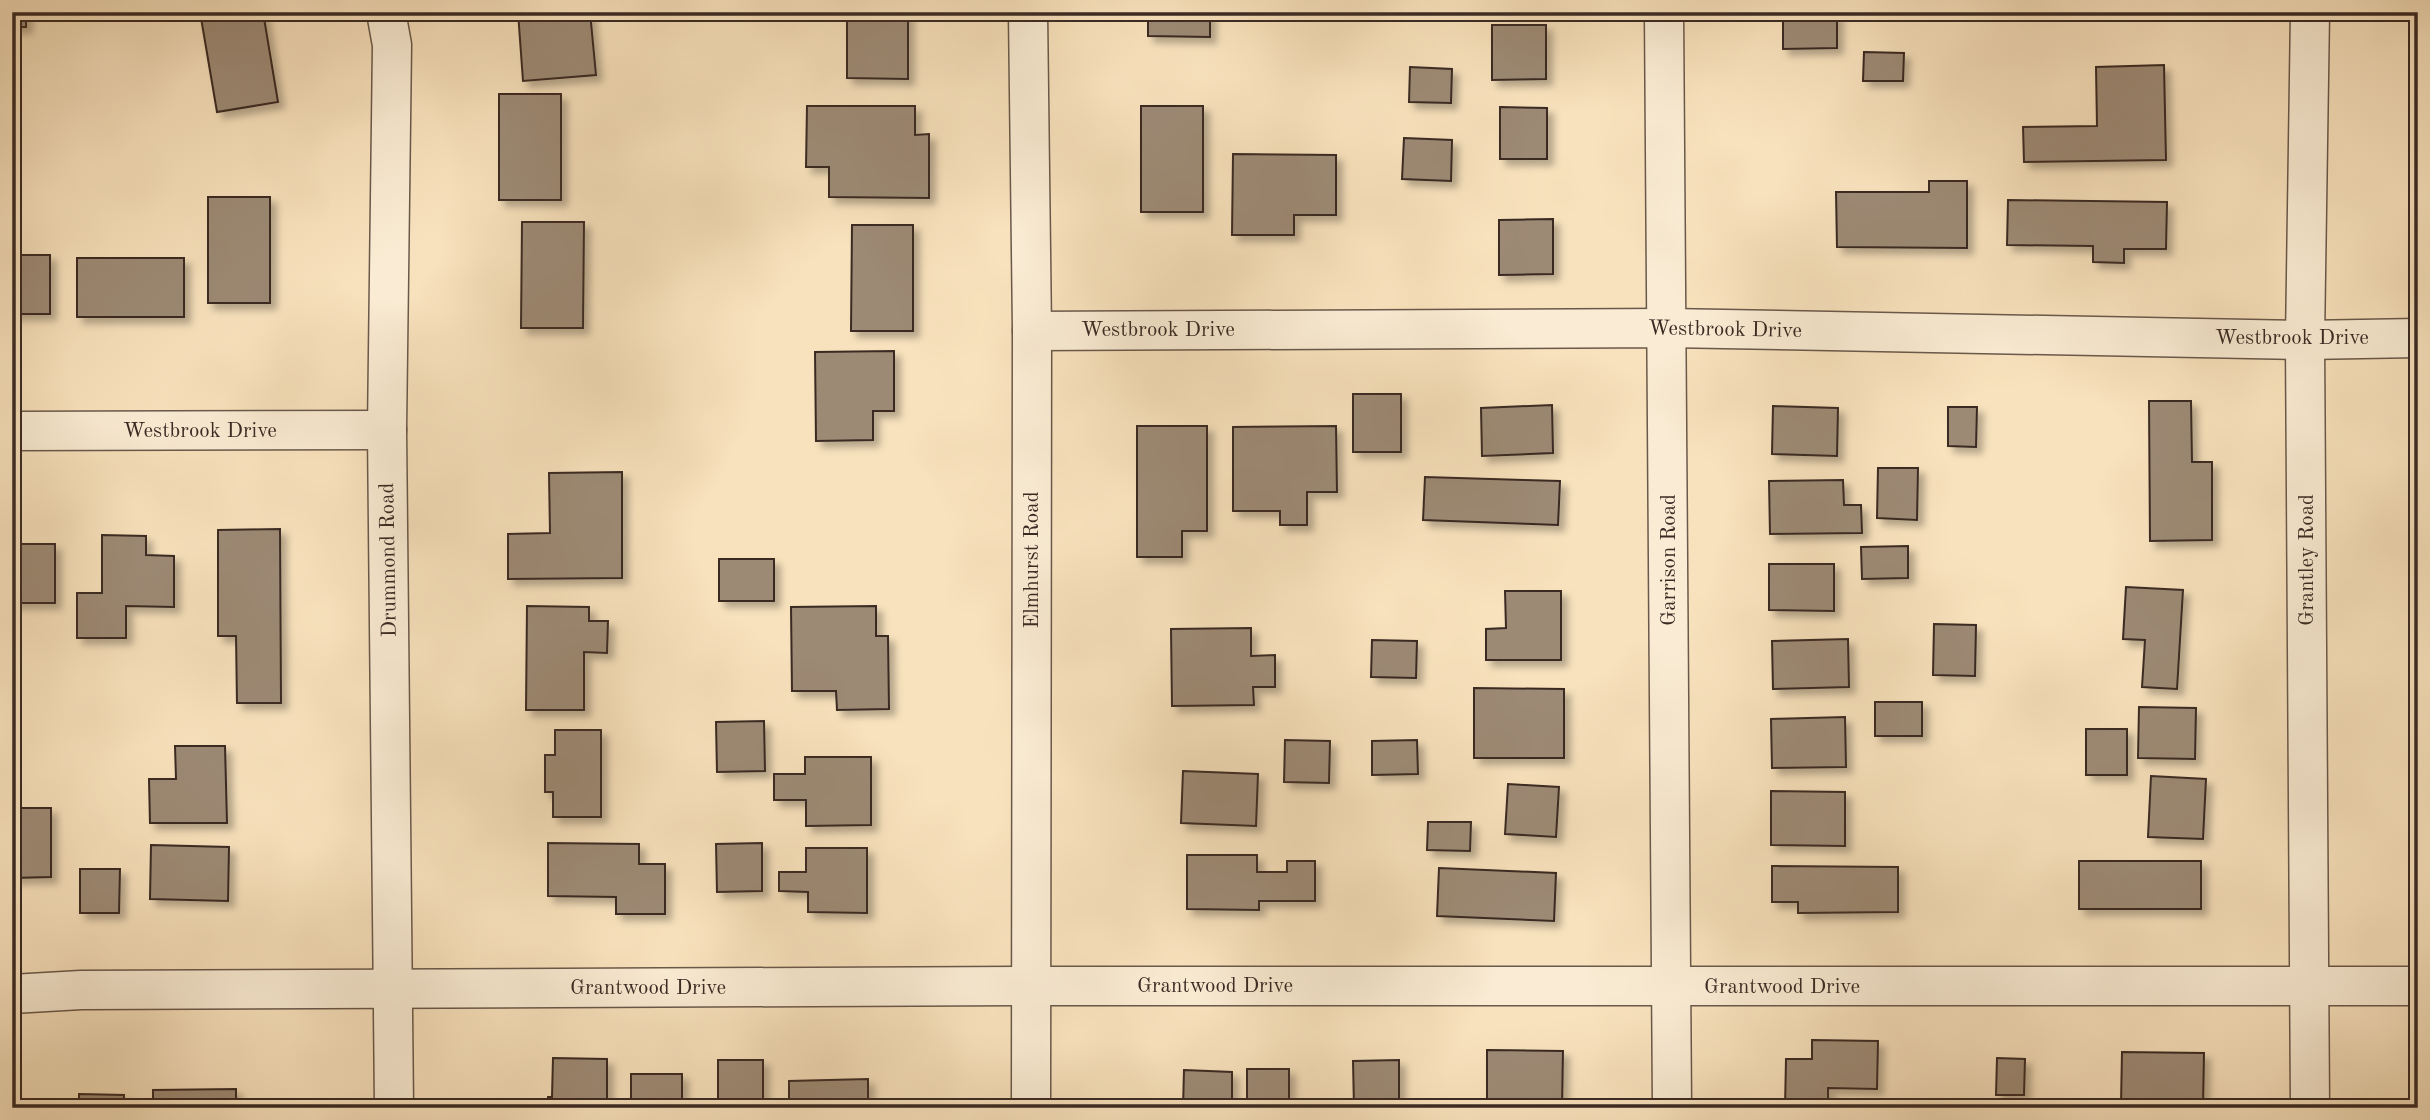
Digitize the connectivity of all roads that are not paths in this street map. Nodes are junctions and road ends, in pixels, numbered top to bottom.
1 (386, 12) edge
2 (1028, 12) edge
3 (1664, 12) edge
4 (2309, 12) edge
5 (1668, 328) junction
6 (1032, 331) junction
7 (2418, 338) edge
8 (2305, 340) junction
9 (387, 430) junction
10 (12, 431) edge
11 (1031, 986) junction
12 (2309, 986) junction
13 (2418, 986) edge
14 (1672, 987) junction
15 (394, 988) junction
16 (12, 994) edge
17 (394, 1108) edge
18 (1031, 1108) edge
19 (1672, 1108) edge
20 (2310, 1108) edge

1 - 9 street, Drummond Road
2 - 6 street, Elmhurst Road
3 - 5 street, Garrison Road
4 - 8 street, Grantley Road
5 - 6 street, Westbrook Drive
5 - 8 street, Westbrook Drive
5 - 14 street, Garrison Road
6 - 11 street, Elmhurst Road
7 - 8 street, Westbrook Drive
8 - 12 street, Grantley Road
9 - 10 street, Westbrook Drive
9 - 15 street, Drummond Road
11 - 14 street, Grantwood Drive
11 - 15 street, Grantwood Drive
11 - 18 street, Elmhurst Road
12 - 13 street, Grantwood Drive
12 - 14 street, Grantwood Drive
12 - 20 street, Grantley Road
14 - 19 street, Garrison Road
15 - 16 street, Grantwood Drive
15 - 17 street, Drummond Road

